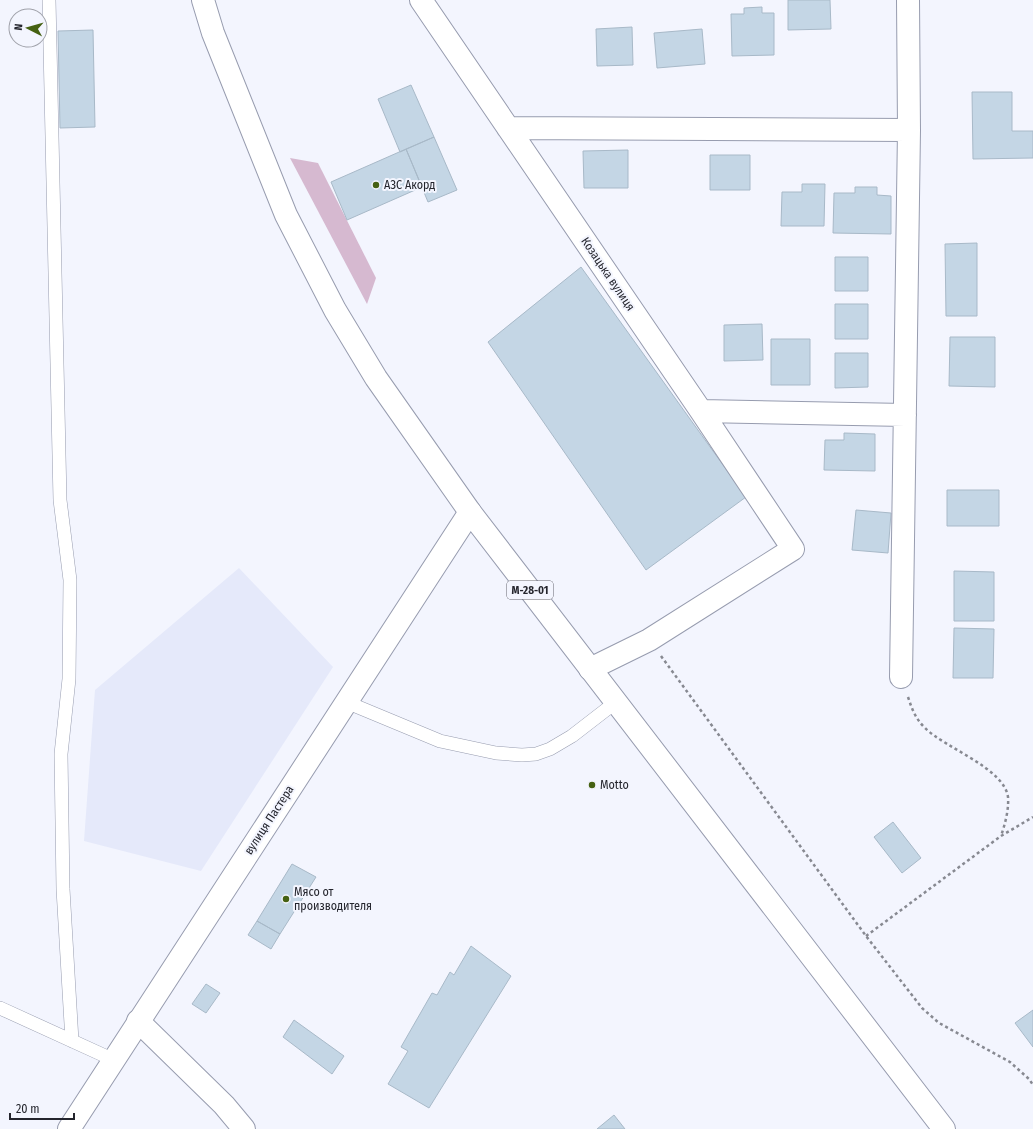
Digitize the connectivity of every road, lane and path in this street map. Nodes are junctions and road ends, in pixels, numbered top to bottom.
1 (49, 0) edge
2 (203, 0) edge
3 (421, 0) edge
4 (908, 0) edge
5 (508, 128) junction
6 (909, 130) junction
7 (701, 411) junction
8 (905, 415) junction
9 (470, 512) junction
10 (649, 640) junction
11 (590, 669) junction
12 (901, 677) joint
13 (346, 702) junction
14 (616, 702) junction
15 (1033, 817) edge
16 (1001, 836) junction
17 (866, 936) junction
18 (0, 1008) edge
19 (138, 1021) junction
20 (72, 1041) junction
21 (114, 1060) junction
22 (1033, 1085) edge
23 (69, 1129) edge
24 (244, 1129) edge
25 (944, 1129) edge

1 - 20 lane
2 - 9 main road, М-28-01
3 - 5 main road, Козацька вулиця
4 - 6 main road
5 - 6 main road
5 - 7 main road, Козацька вулиця
6 - 8 main road
7 - 8 main road
7 - 10 main road, Козацька вулиця
8 - 12 main road
9 - 11 main road, М-28-01
9 - 13 main road, вулиця Пастера
10 - 11 main road
10 - 17 path
11 - 14 main road, М-28-01
12 - 16 path
13 - 14 lane
13 - 19 main road, вулиця Пастера
14 - 25 main road, М-28-01
15 - 16 path
16 - 17 path
17 - 22 path
18 - 20 lane
19 - 21 main road, вулиця Пастера
19 - 24 main road
20 - 21 lane
21 - 23 main road, вулиця Пастера

